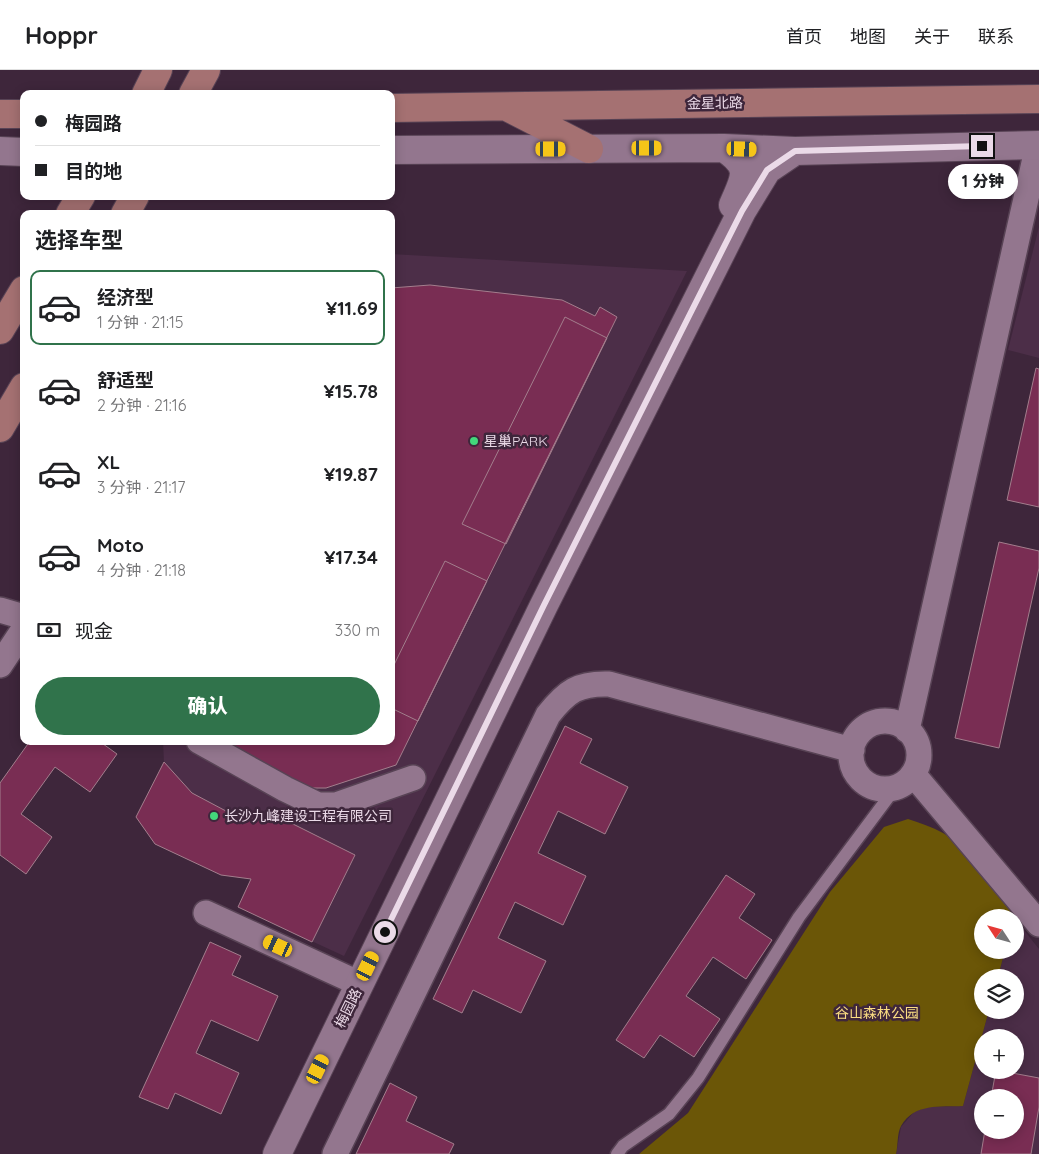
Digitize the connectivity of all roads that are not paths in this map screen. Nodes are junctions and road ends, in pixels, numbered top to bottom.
1 (158, 70) edge
2 (206, 70) edge
3 (148, 90) edge
4 (195, 90) edge
5 (1039, 99) edge
6 (505, 106) junction
7 (395, 108) edge
8 (0, 114) edge
9 (20, 114) edge
10 (1038, 145) edge
11 (724, 148) junction
12 (589, 149) junction
13 (395, 150) edge
14 (0, 151) edge
15 (795, 151) junction
16 (20, 152) edge
17 (20, 297) edge
18 (0, 330) edge
19 (20, 394) edge
20 (0, 428) edge
21 (0, 610) edge
22 (20, 616) edge
23 (20, 635) edge
24 (0, 665) edge
25 (907, 730) junction
26 (206, 745) edge
27 (852, 750) junction
28 (413, 778) dead end
29 (905, 780) junction
30 (206, 913) dead end
31 (1039, 924) edge
32 (355, 981) junction
33 (265, 1154) edge
34 (277, 1154) edge
35 (335, 1154) edge
36 (617, 1154) edge

1 - 3 main road
2 - 4 main road
5 - 6 main road, 金星北路
6 - 7 main road, 金星北路
6 - 12 main road
8 - 9 main road
10 - 15 street
10 - 25 street
11 - 12 street
11 - 15 street
11 - 32 street, 梅园路
12 - 13 street
14 - 16 street
15 - 32 street, 梅园路
17 - 18 main road
19 - 20 main road
21 - 22 street
23 - 24 street
25 - 27 street
25 - 29 street
26 - 28 street
27 - 29 street
27 - 35 street
29 - 31 street
29 - 36 lane
30 - 32 street
32 - 33 street, 梅园路
32 - 34 street, 梅园路

